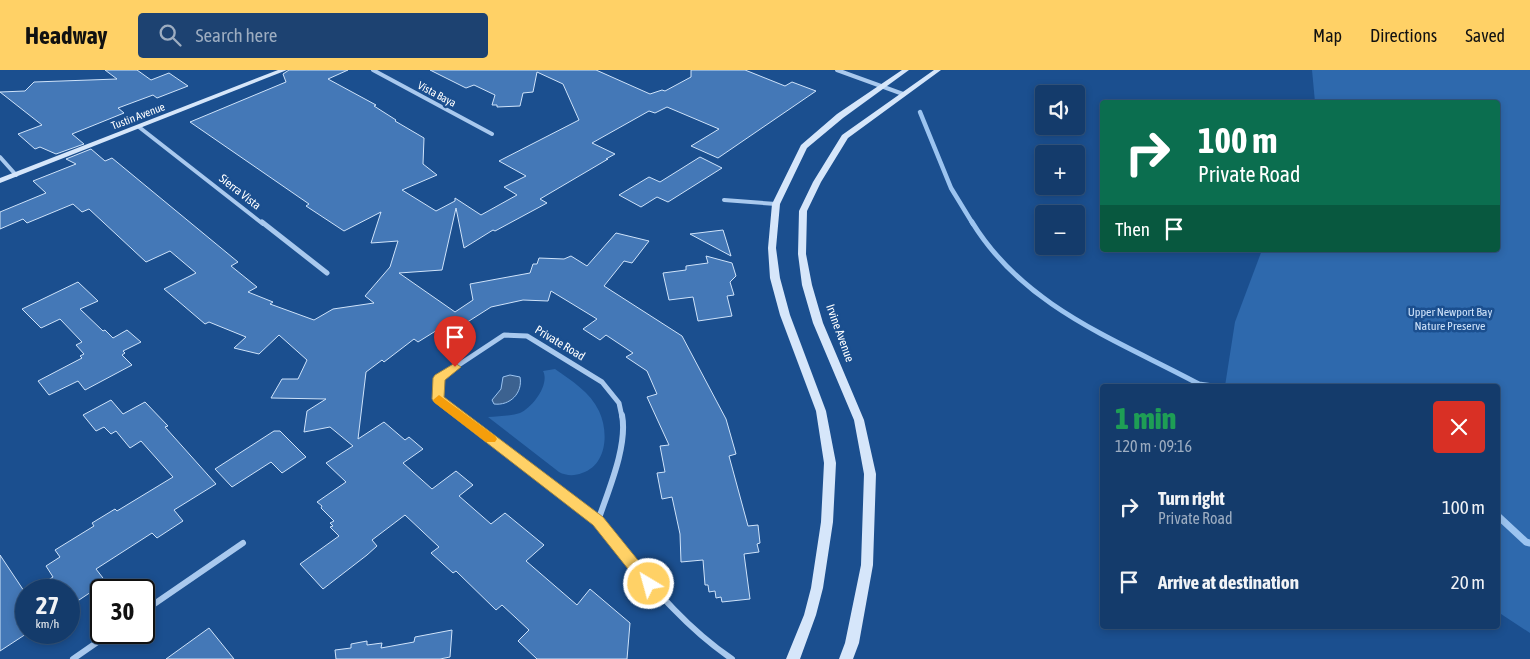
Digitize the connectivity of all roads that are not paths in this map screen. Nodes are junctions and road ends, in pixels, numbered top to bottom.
1 (284, 70) edge
2 (373, 70) edge
3 (837, 70) edge
4 (906, 70) edge
5 (938, 70) edge
6 (880, 86) junction
7 (903, 94) junction
8 (139, 127) junction
9 (492, 134) dead end
10 (0, 157) edge
11 (16, 175) junction
12 (0, 181) edge
13 (724, 200) dead end
14 (776, 204) junction
15 (327, 273) dead end
16 (598, 521) junction
17 (243, 543) dead end
18 (155, 603) edge
19 (95, 644) edge
20 (73, 659) edge
21 (732, 659) edge
22 (793, 659) edge
23 (846, 659) edge

1 - 8 main road, Tustin Avenue
2 - 9 street, Vista Baya
3 - 6 street
4 - 6 main road
5 - 7 main road, Irvine Avenue
6 - 7 street
6 - 14 main road
7 - 23 main road, Irvine Avenue
8 - 11 main road, Tustin Avenue
8 - 15 street, Sierra Vista
10 - 11 street
11 - 12 main road, Tustin Avenue
13 - 14 street
14 - 22 main road
16 - 16 street, Private Road
16 - 21 street, Private Road
17 - 18 street
19 - 20 street

